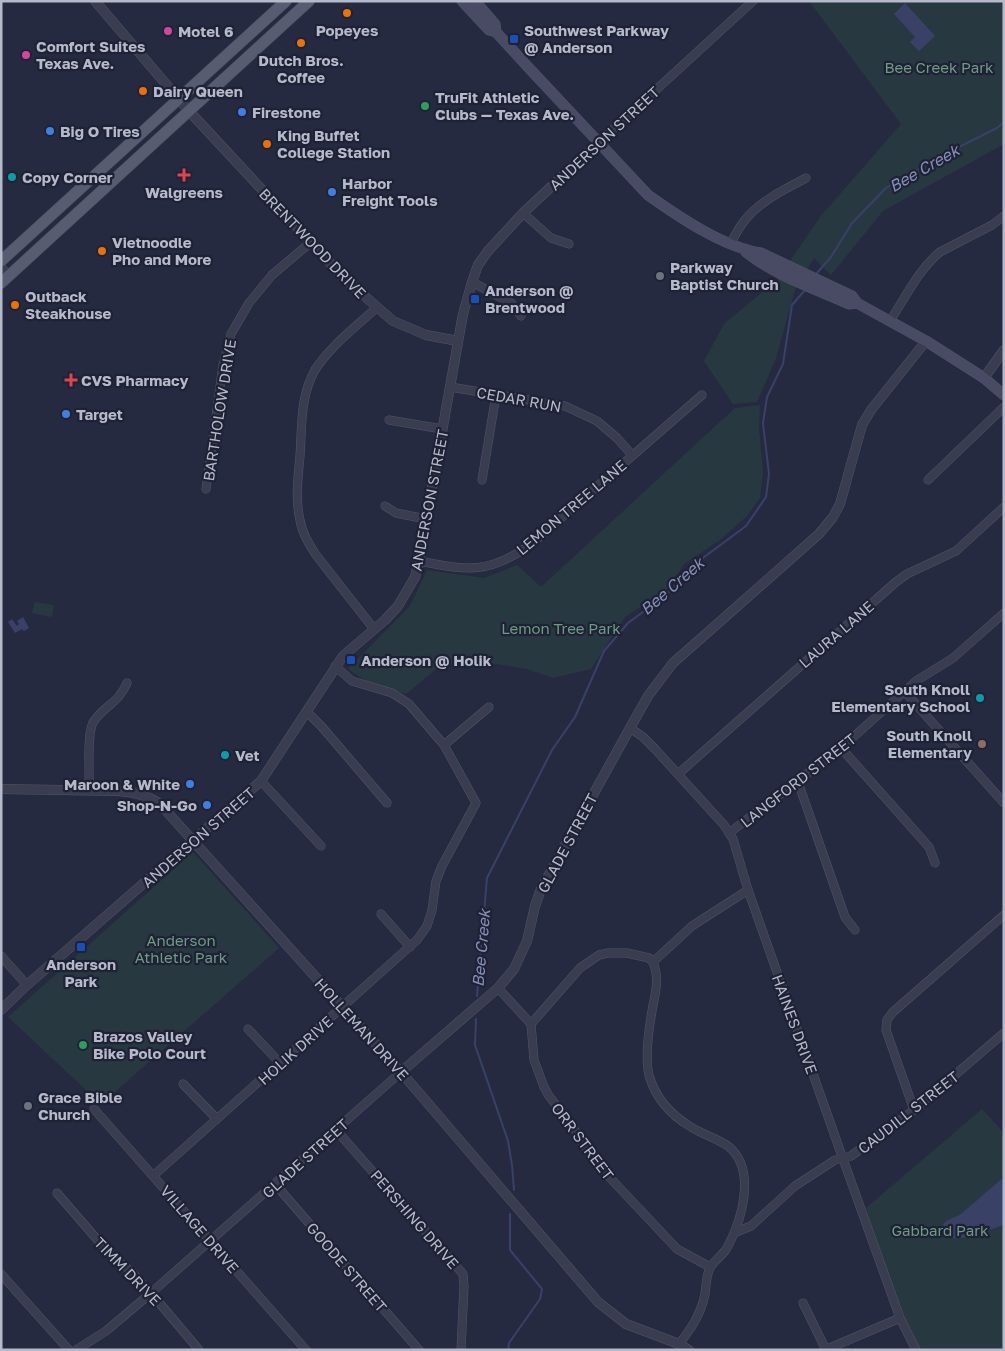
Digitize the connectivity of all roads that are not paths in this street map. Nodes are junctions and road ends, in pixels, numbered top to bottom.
1 (95, 1) edge
2 (286, 1) edge
3 (309, 1) edge
4 (462, 1) edge
5 (475, 1) edge
6 (753, 1) edge
7 (496, 32) junction
8 (180, 99) junction
9 (189, 110) junction
10 (598, 143) junction
11 (806, 178) dead end
12 (523, 213) junction
13 (1004, 216) edge
14 (310, 242) junction
15 (568, 244) dead end
16 (730, 244) junction
17 (1, 260) edge
18 (4, 275) edge
19 (472, 282) junction
20 (376, 308) junction
21 (521, 316) dead end
22 (890, 320) junction
23 (458, 341) junction
24 (926, 341) junction
25 (1004, 350) edge
26 (984, 378) junction
27 (450, 387) junction
28 (496, 395) junction
29 (702, 395) dead end
30 (1004, 395) edge
31 (1004, 408) edge
32 (389, 420) dead end
33 (442, 429) junction
34 (632, 455) junction
35 (482, 480) dead end
36 (928, 480) dead end
37 (206, 489) dead end
38 (386, 506) dead end
39 (1004, 507) edge
40 (426, 519) junction
41 (419, 561) junction
42 (1004, 613) edge
43 (374, 629) junction
44 (335, 666) junction
45 (127, 683) dead end
46 (905, 692) junction
47 (489, 707) dead end
48 (306, 712) junction
49 (630, 728) junction
50 (444, 745) junction
51 (842, 748) junction
52 (678, 774) junction
53 (261, 781) junction
54 (798, 782) junction
55 (1, 789) edge
56 (90, 790) junction
57 (387, 802) dead end
58 (1004, 803) edge
59 (730, 832) junction
60 (193, 842) junction
61 (321, 846) dead end
62 (935, 863) dead end
63 (748, 890) junction
64 (381, 914) dead end
65 (1004, 915) edge
66 (855, 930) dead end
67 (410, 947) junction
68 (1, 956) edge
69 (653, 962) junction
70 (27, 985) junction
71 (498, 988) junction
72 (344, 1007) junction
73 (1, 1010) edge
74 (531, 1024) junction
75 (248, 1029) dead end
76 (1004, 1033) edge
77 (280, 1063) junction
78 (401, 1072) junction
79 (183, 1084) dead end
80 (94, 1109) dead end
81 (914, 1110) junction
82 (217, 1120) junction
83 (336, 1130) junction
84 (843, 1159) junction
85 (153, 1176) junction
86 (275, 1184) junction
87 (57, 1193) dead end
88 (734, 1233) junction
89 (211, 1242) junction
90 (710, 1267) junction
91 (1, 1274) edge
92 (151, 1293) junction
93 (803, 1302) dead end
94 (900, 1318) junction
95 (679, 1344) junction
96 (69, 1350) edge
97 (76, 1350) edge
98 (199, 1350) edge
99 (306, 1350) edge
100 (418, 1350) edge
101 (461, 1350) edge
102 (689, 1350) edge
103 (825, 1350) edge
104 (916, 1350) edge

1 - 8 street, BRENTWOOD DRIVE
2 - 8 main road
3 - 9 main road
4 - 7 main road
5 - 7 main road
6 - 10 street, ANDERSON STREET
7 - 10 main road
8 - 9 street, BRENTWOOD DRIVE
8 - 17 main road
9 - 14 street, BRENTWOOD DRIVE
9 - 18 main road
10 - 12 street, ANDERSON STREET
10 - 16 main road
11 - 16 street
12 - 15 street
12 - 19 street, ANDERSON STREET
13 - 22 street
14 - 20 street, BRENTWOOD DRIVE
14 - 37 street, BARTHOLOW DRIVE
16 - 22 main road
19 - 21 street
19 - 23 street, ANDERSON STREET
20 - 23 street, BRENTWOOD DRIVE
20 - 43 street
22 - 24 main road
23 - 27 street, ANDERSON STREET
24 - 26 main road
24 - 49 street, GLADE STREET
25 - 26 street
26 - 30 main road
27 - 28 street, CEDAR RUN
27 - 33 street, ANDERSON STREET
28 - 34 street, CEDAR RUN
28 - 35 street
29 - 34 street, LEMON TREE LANE
31 - 36 street
32 - 33 street
33 - 40 street, ANDERSON STREET
34 - 41 street, LEMON TREE LANE
38 - 40 street
39 - 52 street, LAURA LANE
40 - 41 street, ANDERSON STREET
41 - 43 street, ANDERSON STREET
42 - 46 street, LANGFORD STREET
43 - 44 street, ANDERSON STREET
44 - 48 street, ANDERSON STREET
44 - 50 street, HOLIK DRIVE
45 - 56 street
46 - 51 street, LANGFORD STREET
46 - 58 street
47 - 50 street
48 - 53 street, ANDERSON STREET
48 - 57 street
49 - 52 street, HAINES DRIVE
49 - 71 street, GLADE STREET
50 - 67 street, HOLIK DRIVE
51 - 54 street, LANGFORD STREET
51 - 62 street
52 - 59 street, HAINES DRIVE
53 - 60 street, ANDERSON STREET
53 - 61 street
54 - 59 street, LANGFORD STREET
54 - 66 street
55 - 56 street, HOLLEMAN DRIVE
56 - 60 street, HOLLEMAN DRIVE
59 - 63 street, HAINES DRIVE
60 - 70 street, ANDERSON STREET
60 - 72 street, HOLLEMAN DRIVE
63 - 69 street
63 - 84 street, HAINES DRIVE
64 - 67 street
65 - 81 street
67 - 72 street, HOLIK DRIVE
68 - 70 street
69 - 74 street
69 - 88 street
70 - 73 street, ANDERSON STREET
71 - 74 street
71 - 78 street, GLADE STREET
72 - 77 street, HOLIK DRIVE
72 - 78 street, HOLLEMAN DRIVE
74 - 90 street, ORR STREET
75 - 77 street
76 - 81 street, CAUDILL STREET
77 - 82 street, HOLIK DRIVE
78 - 83 street, GLADE STREET
78 - 95 street, HOLLEMAN DRIVE
79 - 82 street
80 - 85 street, VILLAGE DRIVE
81 - 84 street, CAUDILL STREET
82 - 85 street, HOLIK DRIVE
83 - 86 street, GLADE STREET
83 - 101 street, PERSHING DRIVE
84 - 88 street, CAUDILL STREET
84 - 94 street, HAINES DRIVE
85 - 89 street, VILLAGE DRIVE
86 - 89 street, GLADE STREET
86 - 100 street, GOODE STREET
87 - 92 street, TIMM DRIVE
88 - 90 street
89 - 92 street, GLADE STREET
89 - 99 street, VILLAGE DRIVE
90 - 95 street
91 - 96 street
92 - 97 street, GLADE STREET
92 - 98 street, TIMM DRIVE
93 - 103 street
94 - 103 street
94 - 104 street, HAINES DRIVE
95 - 102 street, HOLLEMAN DRIVE

